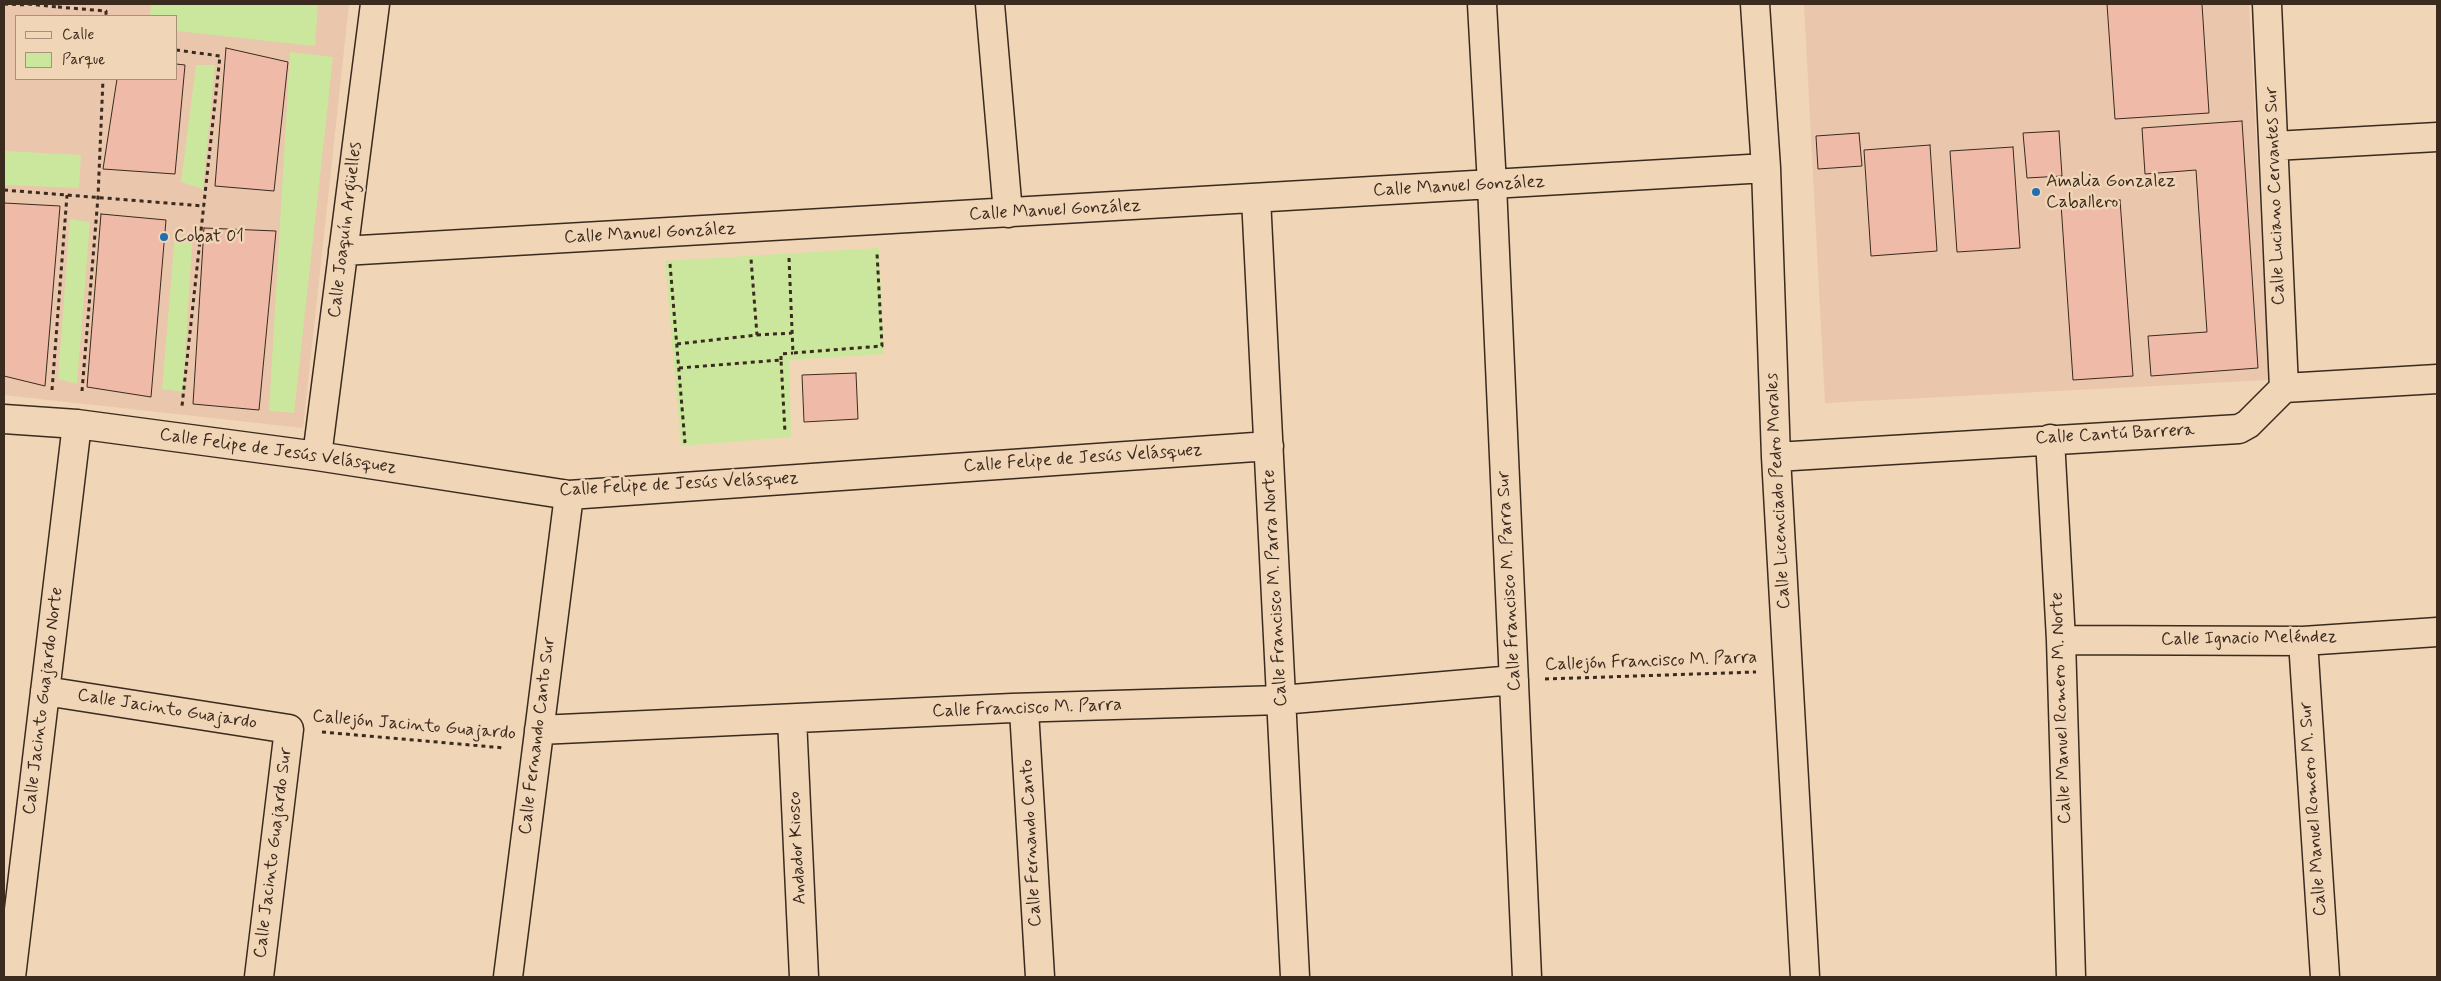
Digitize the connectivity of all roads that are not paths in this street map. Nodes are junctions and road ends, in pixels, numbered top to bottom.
1 (375, 4) edge
2 (990, 4) edge
3 (1482, 4) edge
4 (1756, 4) edge
5 (2267, 4) edge
6 (2437, 137) edge
7 (2274, 146) junction
8 (1766, 168) junction
9 (1492, 185) junction
10 (1256, 198) junction
11 (1008, 213) junction
12 (343, 251) junction
13 (2437, 379) edge
14 (2284, 388) junction
15 (4, 419) edge
16 (77, 424) junction
17 (2050, 439) junction
18 (1269, 446) junction
19 (317, 456) junction
20 (1776, 457) junction
21 (569, 495) junction
22 (2437, 632) edge
23 (2061, 640) junction
24 (2302, 641) junction
25 (1514, 680) junction
26 (45, 691) junction
27 (1282, 700) junction
28 (1024, 710) junction
29 (792, 719) junction
30 (289, 729) joint
31 (537, 740) junction
32 (11, 977) edge
33 (258, 977) edge
34 (508, 977) edge
35 (804, 977) edge
36 (1040, 977) edge
37 (1295, 977) edge
38 (1527, 977) edge
39 (1805, 977) edge
40 (2071, 977) edge
41 (2325, 977) edge

1 - 12 street, Calle Joaquín Argüelles
2 - 11 street
3 - 9 street, Calle Francisco M. Parra Sur
4 - 8 street, Calle Licenciado Pedro Morales
5 - 7 street, Calle Luciano Cervantes Sur
6 - 7 street
7 - 14 street, Calle Luciano Cervantes Sur
8 - 9 street, Calle Manuel González
8 - 20 street, Calle Licenciado Pedro Morales
9 - 10 street, Calle Manuel González
9 - 25 street, Calle Francisco M. Parra Sur
10 - 11 street, Calle Manuel González
10 - 18 street, Calle Francisco M. Parra Norte
11 - 12 street, Calle Manuel González
12 - 19 street, Calle Joaquín Argüelles
13 - 14 street
14 - 17 street, Calle Cantú Barrera
15 - 16 street, Calle Felipe de Jesús Velásquez
16 - 19 street, Calle Felipe de Jesús Velásquez
16 - 26 street, Calle Jacinto Guajardo Norte
17 - 20 street, Calle Cantú Barrera
17 - 23 street, Calle Manuel Romero M. Norte
18 - 21 street, Calle Felipe de Jesús Velásquez
18 - 27 street, Calle Francisco M. Parra Norte
19 - 21 street, Calle Felipe de Jesús Velásquez
20 - 39 street, Calle Licenciado Pedro Morales
21 - 31 street, Calle Fernando Canto Sur
22 - 24 street, Calle Ignacio Meléndez
23 - 24 street, Calle Ignacio Meléndez
23 - 40 street, Calle Manuel Romero M. Norte
24 - 41 street, Calle Manuel Romero M. Sur
25 - 27 street, Calle Francisco M. Parra
25 - 38 street, Calle Francisco M. Parra Sur
26 - 30 street, Calle Jacinto Guajardo
26 - 32 street, Calle Jacinto Guajardo Norte
27 - 28 street, Calle Francisco M. Parra
27 - 37 street, Calle Francisco M. Parra Norte
28 - 29 street, Calle Francisco M. Parra
28 - 36 street, Calle Fernando Canto
29 - 31 street, Calle Francisco M. Parra
29 - 35 street, Andador Kiosco
30 - 33 street, Calle Jacinto Guajardo Sur
31 - 34 street, Calle Fernando Canto Sur

